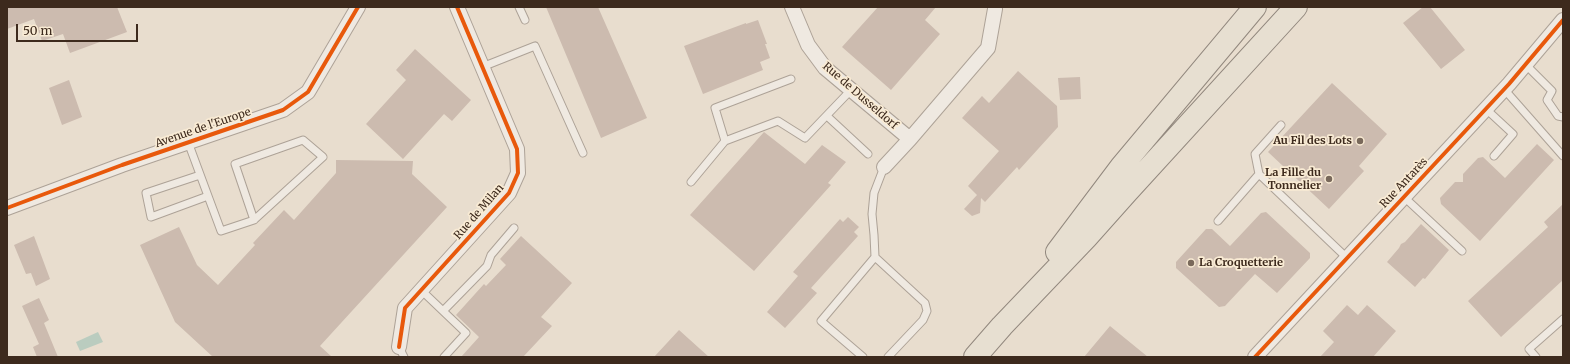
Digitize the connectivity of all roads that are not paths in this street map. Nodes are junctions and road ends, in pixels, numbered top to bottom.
1 (358, 7) edge
2 (457, 7) edge
3 (519, 7) edge
4 (792, 7) edge
5 (1255, 7) edge
6 (1296, 7) edge
7 (995, 9) dead end
8 (525, 20) dead end
9 (1563, 20) edge
10 (1525, 64) junction
11 (482, 66) junction
12 (791, 79) dead end
13 (1504, 89) junction
14 (851, 90) junction
15 (1486, 109) junction
16 (827, 116) junction
17 (1563, 117) edge
18 (1281, 124) dead end
19 (910, 138) junction
20 (725, 141) junction
21 (188, 142) junction
22 (583, 154) dead end
23 (868, 154) dead end
24 (1494, 156) dead end
25 (1563, 156) edge
26 (884, 167) joint
27 (1259, 174) junction
28 (200, 175) junction
29 (691, 182) dead end
30 (208, 196) junction
31 (1404, 197) junction
32 (7, 208) edge
33 (254, 220) junction
34 (1218, 221) dead end
35 (514, 228) dead end
36 (1462, 251) dead end
37 (875, 257) junction
38 (1347, 258) junction
39 (421, 290) junction
40 (443, 311) junction
41 (1563, 319) edge
42 (1002, 326) junction
43 (402, 352) edge
44 (444, 357) edge
45 (863, 357) edge
46 (888, 357) edge
47 (975, 357) edge
48 (1255, 357) edge
49 (1536, 357) edge

1 - 21 street, Avenue de l'Europe
2 - 11 street, Rue de Milan
3 - 8 lane
4 - 14 street, Rue de Dusseldorf
5 - 42 main road
6 - 42 main road
7 - 19 street
9 - 10 street, Rue Antarès
10 - 13 street, Rue Antarès
10 - 17 lane
11 - 22 lane
11 - 39 street, Rue de Milan
12 - 20 lane
13 - 15 street, Rue Antarès
13 - 25 lane
14 - 16 lane
14 - 19 street, Rue de Dusseldorf
15 - 24 lane
15 - 31 street, Rue Antarès
16 - 20 lane
16 - 23 lane
18 - 27 lane
19 - 26 street
20 - 29 lane
21 - 28 lane
21 - 32 street, Avenue de l'Europe
26 - 37 lane
27 - 34 lane
27 - 38 lane
28 - 30 lane
28 - 30 lane
30 - 33 lane
31 - 36 lane
31 - 38 street, Rue Antarès
33 - 33 lane
35 - 40 lane
37 - 45 lane
37 - 46 lane
38 - 48 street, Rue Antarès
39 - 40 lane
39 - 43 street, Rue de Milan
40 - 44 lane
41 - 49 lane
42 - 47 main road

